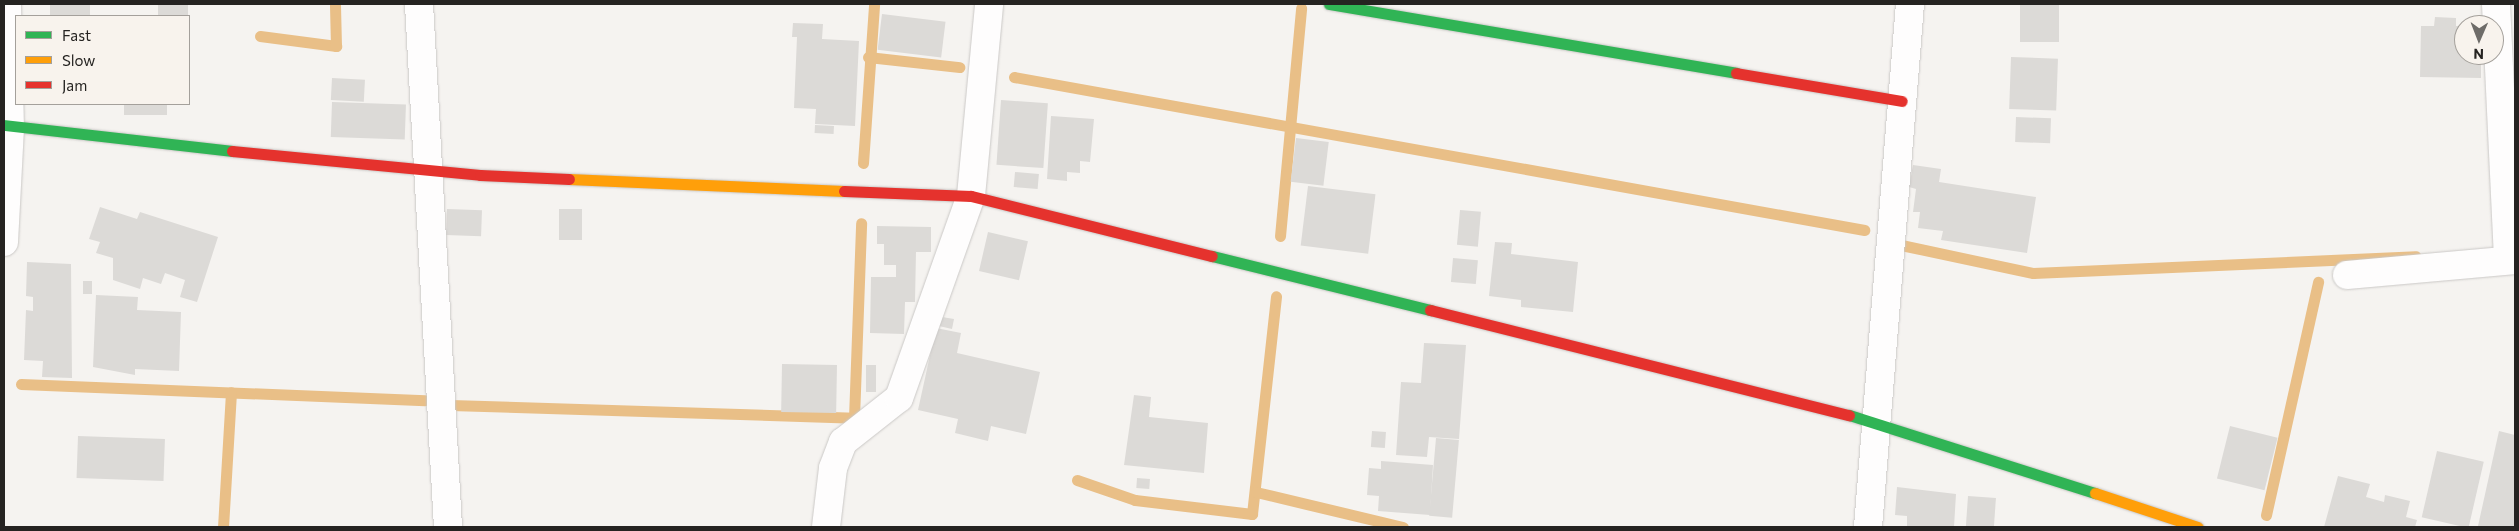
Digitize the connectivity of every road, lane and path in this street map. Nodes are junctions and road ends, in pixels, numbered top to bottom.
1 (7, 4) edge
2 (419, 4) edge
3 (989, 4) edge
4 (1329, 4) edge
5 (1910, 4) edge
6 (2496, 4) edge
7 (1902, 102) junction
8 (7, 127) edge
9 (428, 170) junction
10 (971, 196) junction
11 (4, 242) edge
12 (2512, 260) edge
13 (2347, 275) dead end
14 (1874, 421) junction
15 (448, 527) edge
16 (826, 527) edge
17 (1868, 527) edge
18 (2198, 527) edge

1 - 8 street
2 - 9 street
3 - 10 street
4 - 7 street
5 - 7 street
6 - 12 street
7 - 14 street
8 - 9 street
8 - 11 street
9 - 10 street
9 - 15 street
10 - 14 street
10 - 16 street
12 - 13 street
14 - 17 street
14 - 18 street

